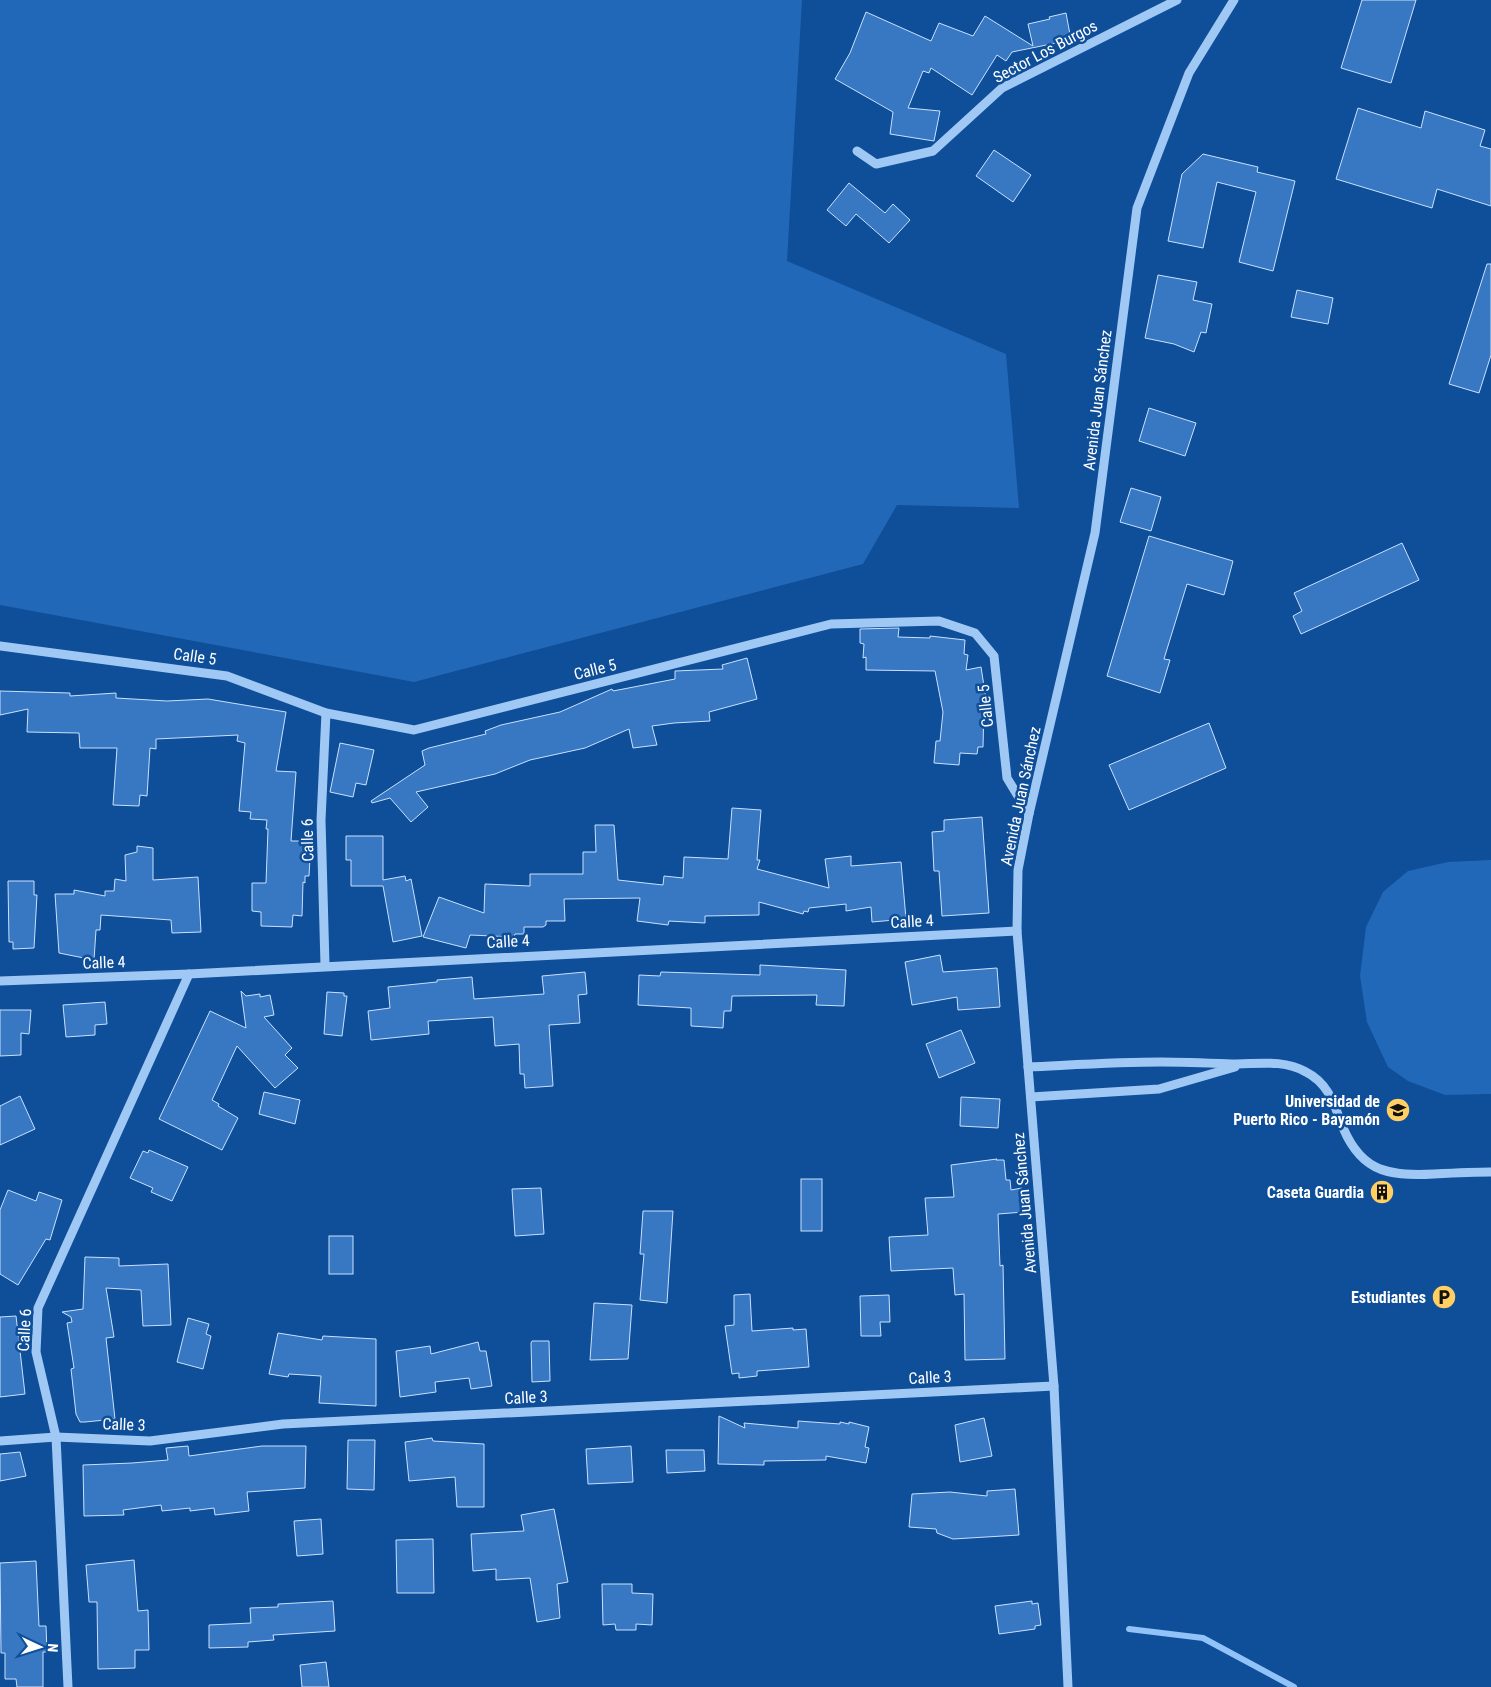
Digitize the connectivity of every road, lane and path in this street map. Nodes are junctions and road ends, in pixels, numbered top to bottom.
1 (1177, 0) edge
2 (1234, 0) edge
3 (857, 151) dead end
4 (0, 646) edge
5 (326, 713) junction
6 (1029, 814) junction
7 (1017, 931) junction
8 (326, 966) junction
9 (189, 974) junction
10 (0, 981) edge
11 (1244, 1064) junction
12 (1028, 1066) junction
13 (1031, 1097) junction
14 (1491, 1172) edge
15 (1054, 1386) junction
16 (56, 1437) junction
17 (0, 1441) edge
18 (68, 1687) edge
19 (1068, 1687) edge

1 - 3 street, Sector Los Burgos
2 - 6 street, Avenida Juan Sánchez
4 - 5 street, Calle 5
5 - 6 street, Calle 5
5 - 8 street, Calle 6
6 - 7 street, Avenida Juan Sánchez
7 - 8 street, Calle 4
7 - 12 street, Avenida Juan Sánchez
8 - 9 street, Calle 4
9 - 10 street, Calle 4
9 - 16 street, Calle 6
11 - 12 street
11 - 13 street
11 - 14 street
12 - 13 street, Avenida Juan Sánchez
13 - 15 street, Avenida Juan Sánchez
15 - 16 street, Calle 3
15 - 19 street, Avenida Juan Sánchez
16 - 17 street, Calle 3
16 - 18 street, Calle 6

